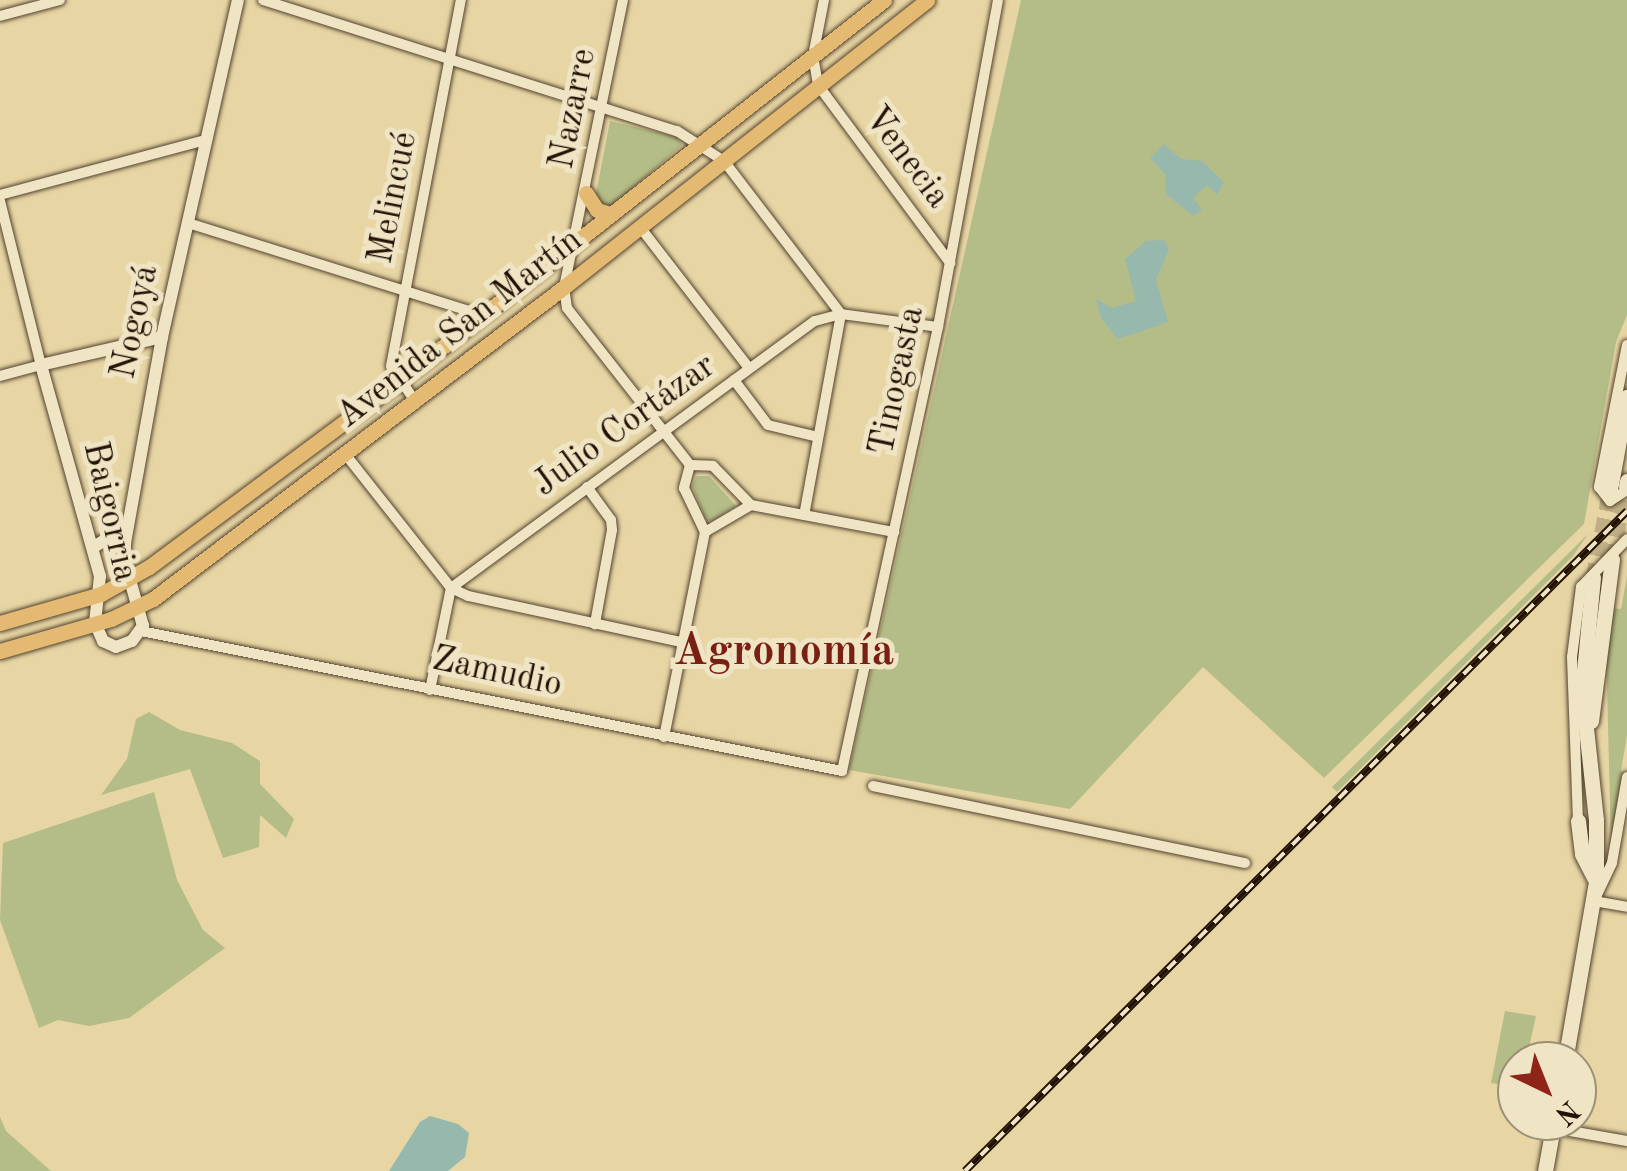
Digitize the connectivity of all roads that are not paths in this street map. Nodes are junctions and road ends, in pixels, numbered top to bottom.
1 (60, 0) edge
2 (238, 0) edge
3 (264, 0) edge
4 (461, 0) edge
5 (623, 0) edge
6 (824, 0) edge
7 (884, 0) edge
8 (927, 0) edge
9 (998, 0) edge
10 (0, 16) edge
11 (813, 56) junction
12 (450, 60) junction
13 (818, 85) junction
14 (602, 108) junction
15 (205, 140) junction
16 (702, 143) junction
17 (724, 160) junction
18 (586, 194) junction
19 (0, 198) edge
20 (610, 214) junction
21 (188, 223) junction
22 (640, 227) junction
23 (576, 240) junction
24 (950, 263) junction
25 (564, 287) junction
26 (403, 290) junction
27 (841, 314) junction
28 (482, 315) junction
29 (938, 327) junction
30 (162, 337) junction
31 (1627, 344) edge
32 (42, 366) junction
33 (749, 368) junction
34 (0, 376) edge
35 (734, 380) junction
36 (400, 381) junction
37 (1627, 398) edge
38 (415, 402) junction
39 (663, 432) junction
40 (818, 437) junction
41 (346, 455) junction
42 (690, 465) junction
43 (1627, 486) edge
44 (588, 487) junction
45 (1610, 496) tunnel mouth
46 (751, 505) junction
47 (804, 514) junction
48 (705, 532) junction
49 (894, 532) junction
50 (1627, 538) edge
51 (124, 543) junction
52 (94, 547) junction
53 (1612, 560) tunnel mouth
54 (132, 578) junction
55 (1592, 578) tunnel mouth
56 (451, 588) junction
57 (101, 594) junction
58 (141, 606) junction
59 (0, 623) edge
60 (95, 624) junction
61 (595, 624) junction
62 (141, 631) junction
63 (680, 642) junction
64 (0, 651) edge
65 (430, 690) junction
66 (664, 737) junction
67 (1587, 750) junction
68 (842, 771) joint
69 (1627, 777) edge
70 (873, 786) dead end
71 (1578, 820) joint
72 (1244, 864) dead end
73 (1596, 882) junction
74 (1594, 901) junction
75 (1627, 907) edge
76 (1569, 1041) edge
77 (1597, 1134) edge
78 (1551, 1141) edge
79 (1627, 1141) edge
80 (1545, 1171) edge

1 - 10 street
2 - 15 street, Nogoyá
3 - 12 street
4 - 12 street, Melincué
5 - 14 street, Nazarre
6 - 11 street
7 - 11 main road, Avenida San Martín
8 - 13 main road, Avenida San Martín
9 - 24 street, Tinogasta
11 - 13 street
11 - 16 main road, Avenida San Martín
12 - 14 street
12 - 26 street, Melincué
13 - 17 main road, Avenida San Martín
13 - 24 street, Venecia
14 - 16 street
14 - 18 street, Nazarre
15 - 19 street
15 - 21 street, Nogoyá
16 - 17 street
16 - 20 main road, Avenida San Martín
17 - 22 main road, Avenida San Martín
17 - 27 street
18 - 20 main road
18 - 23 street, Nazarre
19 - 32 street, Baigorria
20 - 23 main road, Avenida San Martín
21 - 26 street
21 - 30 street, Nogoyá
22 - 25 main road, Avenida San Martín
22 - 33 street
23 - 25 street, Nazarre
23 - 28 main road, Avenida San Martín
24 - 29 street, Tinogasta
25 - 38 main road, Avenida San Martín
25 - 39 street
26 - 28 street
26 - 36 street, Melincué
27 - 29 street
27 - 33 street, Julio Cortázar
27 - 40 street
28 - 36 main road, Avenida San Martín
29 - 49 street, Tinogasta
30 - 32 street
30 - 51 street, Nogoyá
31 - 43 street
32 - 34 street
32 - 52 street, Baigorria
33 - 35 street, Julio Cortázar
35 - 39 street, Julio Cortázar
35 - 40 street
36 - 38 street
36 - 54 main road, Avenida San Martín
37 - 45 main road
38 - 41 main road, Avenida San Martín
39 - 42 street
39 - 44 street, Julio Cortázar
40 - 47 street
41 - 56 street
41 - 58 main road, Avenida San Martín
42 - 46 street
42 - 48 street
44 - 56 street, Julio Cortázar
44 - 61 street
46 - 47 street
46 - 48 street
47 - 49 street
48 - 63 street
49 - 68 street, Tinogasta
50 - 71 street
51 - 52 street
51 - 54 street, Nogoyá
52 - 57 street, Baigorria
53 - 67 main road
54 - 57 main road, Avenida San Martín
54 - 58 street, Nogoyá
55 - 67 main road
56 - 61 street
56 - 65 street
57 - 59 main road, Avenida San Martín
57 - 60 street, Baigorria
58 - 60 main road, Avenida San Martín
58 - 62 street, Nogoyá
60 - 62 street, Baigorria
60 - 64 main road, Avenida San Martín
61 - 63 street
62 - 65 street, Zamudio
63 - 66 street
65 - 66 street, Zamudio
66 - 68 street, Zamudio
67 - 73 main road
69 - 74 street
70 - 72 street
71 - 73 main road
73 - 74 main road
74 - 75 street
74 - 76 main road
77 - 79 street
78 - 80 main road

